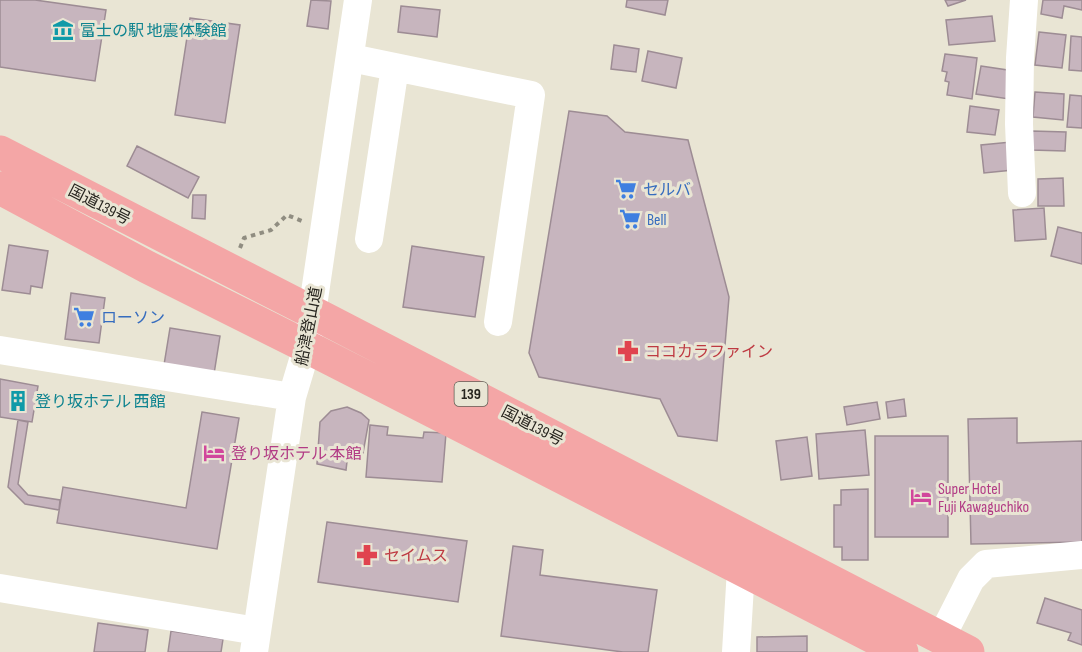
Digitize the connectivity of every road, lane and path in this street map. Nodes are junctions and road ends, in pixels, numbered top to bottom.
1 (358, 0) edge
2 (1024, 0) edge
3 (351, 58) junction
4 (395, 67) junction
5 (0, 152) edge
6 (0, 188) edge
7 (1022, 193) dead end
8 (287, 215) dead end
9 (244, 238) dead end
10 (369, 239) dead end
11 (313, 314) junction
12 (498, 322) dead end
13 (307, 347) junction
14 (0, 350) edge
15 (292, 397) junction
16 (1082, 555) edge
17 (741, 568) junction
18 (0, 588) edge
19 (255, 641) edge
20 (955, 645) edge
21 (736, 652) edge
22 (902, 652) edge

1 - 3 street, 船津登山道
2 - 7 street
3 - 4 street
3 - 11 street, 船津登山道
4 - 10 street
4 - 12 street
5 - 11 highway, 国道139号 / 139
6 - 13 highway, 国道139号 / 139
8 - 9 path
11 - 13 street, 船津登山道
11 - 20 highway, 国道139号 / 139
13 - 15 street, 船津登山道
13 - 17 highway, 国道139号 / 139
14 - 15 street
15 - 19 street, 船津登山道
16 - 20 street
17 - 21 street
17 - 22 highway, 国道139号 / 139
18 - 19 street

